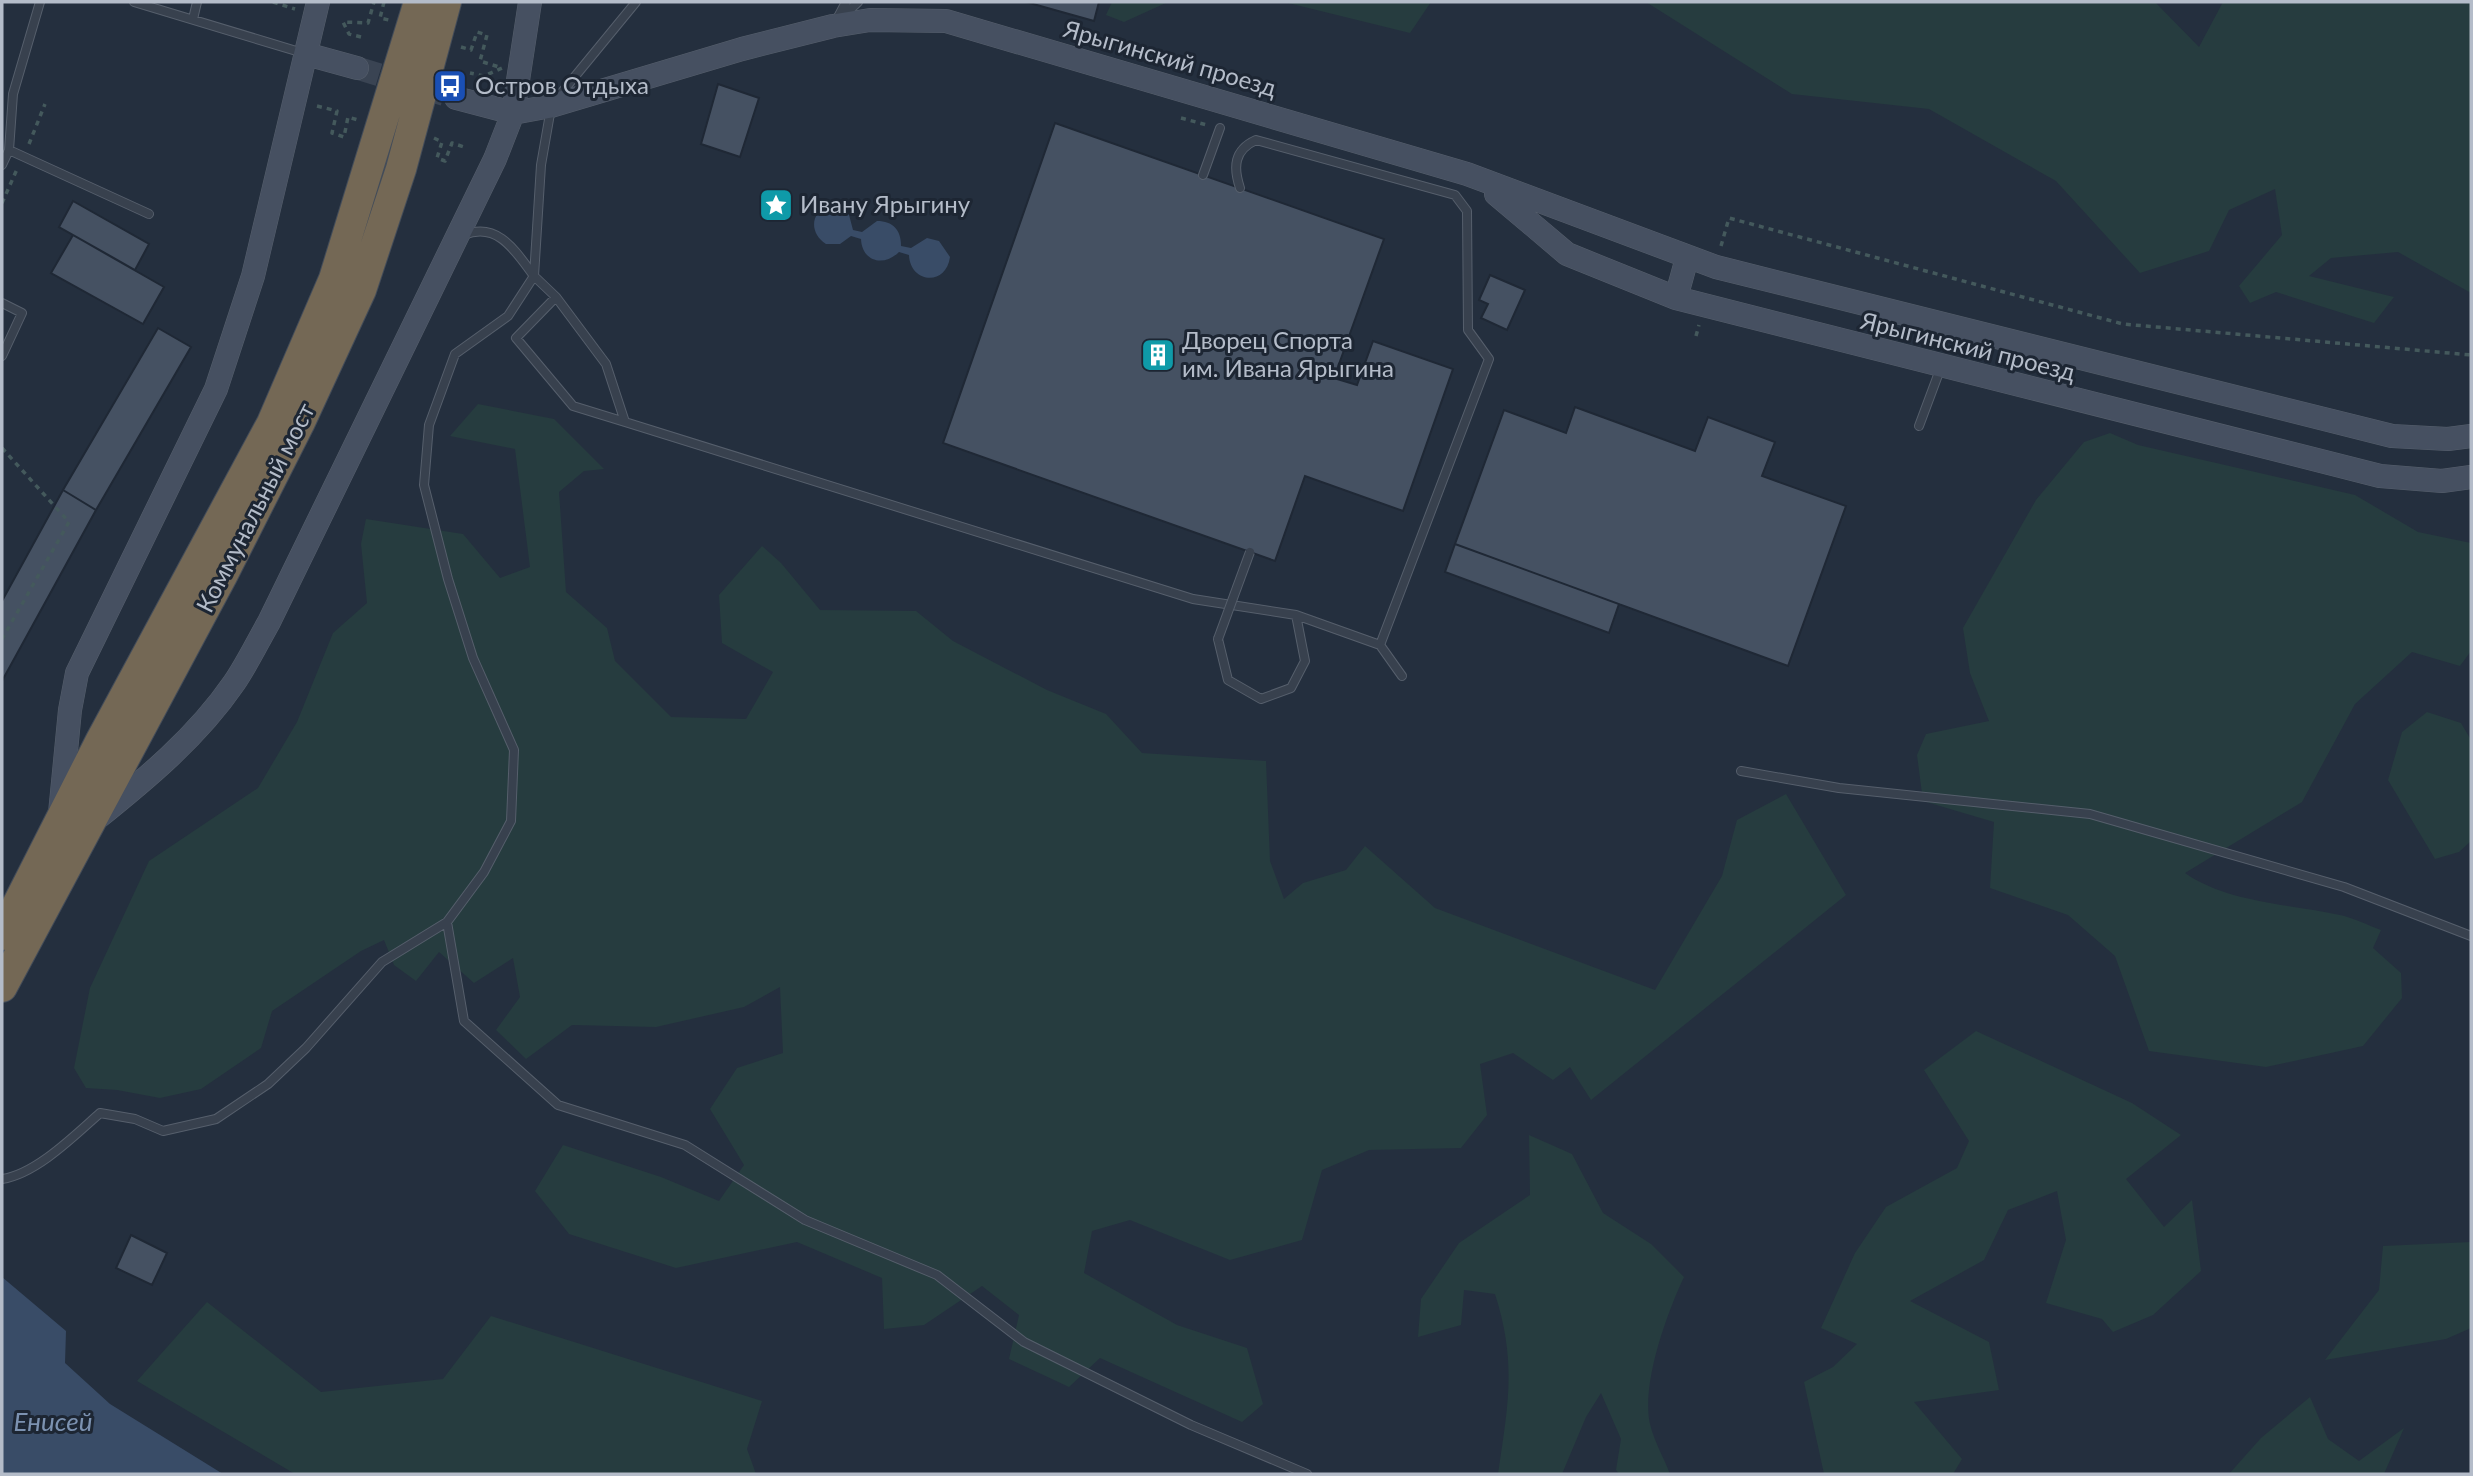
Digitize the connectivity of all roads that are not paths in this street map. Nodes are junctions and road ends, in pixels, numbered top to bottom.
1 (40, 2) edge
2 (134, 2) edge
3 (197, 2) edge
4 (419, 2) edge
5 (446, 2) edge
6 (530, 2) edge
7 (636, 2) edge
8 (846, 2) edge
9 (858, 2) edge
10 (309, 6) edge
11 (193, 19) junction
12 (833, 26) junction
13 (306, 54) junction
14 (357, 68) tunnel mouth
15 (456, 98) tunnel mouth
16 (551, 106) junction
17 (513, 113) junction
18 (1220, 128) road end
19 (9, 150) junction
20 (2, 165) edge
21 (1203, 175) dead end
22 (1483, 183) junction
23 (1240, 188) dead end
24 (149, 214) dead end
25 (455, 239) junction
26 (1687, 258) junction
27 (534, 276) junction
28 (556, 297) junction
29 (1676, 298) junction
30 (2, 303) edge
31 (2, 356) edge
32 (1941, 367) junction
33 (625, 422) junction
34 (1919, 426) dead end
35 (2471, 436) edge
36 (2471, 477) edge
37 (1250, 552) dead end
38 (1296, 615) junction
39 (1380, 645) junction
40 (1402, 676) dead end
41 (1741, 771) dead end
42 (73, 823) junction
43 (447, 922) junction
44 (2, 934) edge
45 (2471, 936) edge
46 (2, 987) edge
47 (2, 1179) edge
48 (1307, 1474) edge

1 - 19 lane
2 - 11 lane
3 - 11 lane
4 - 42 highway, Коммунальный мост
5 - 42 highway, Коммунальный мост
6 - 17 main road
7 - 16 lane
8 - 12 lane
9 - 12 lane
10 - 13 main road
11 - 13 lane
12 - 16 main road, Ярыгинский проезд
12 - 22 main road, Ярыгинский проезд
13 - 14 main road
13 - 42 main road
15 - 17 main road
16 - 17 main road, Ярыгинский проезд
16 - 27 lane
17 - 25 main road
18 - 21 lane
19 - 20 lane
19 - 24 lane
22 - 26 main road, Ярыгинский проезд
22 - 29 main road, Ярыгинский проезд
23 - 39 lane
25 - 27 lane
25 - 42 main road
26 - 29 main road
26 - 35 main road, Ярыгинский проезд
27 - 28 lane
27 - 43 lane
28 - 33 lane
28 - 33 lane
29 - 32 main road, Ярыгинский проезд
30 - 31 lane
32 - 34 lane
32 - 36 main road, Ярыгинский проезд
33 - 38 lane
37 - 38 lane, bridge
38 - 39 lane
39 - 40 lane
41 - 45 lane
42 - 44 highway, Коммунальный мост
42 - 46 highway, Коммунальный мост
43 - 47 lane
43 - 48 lane

